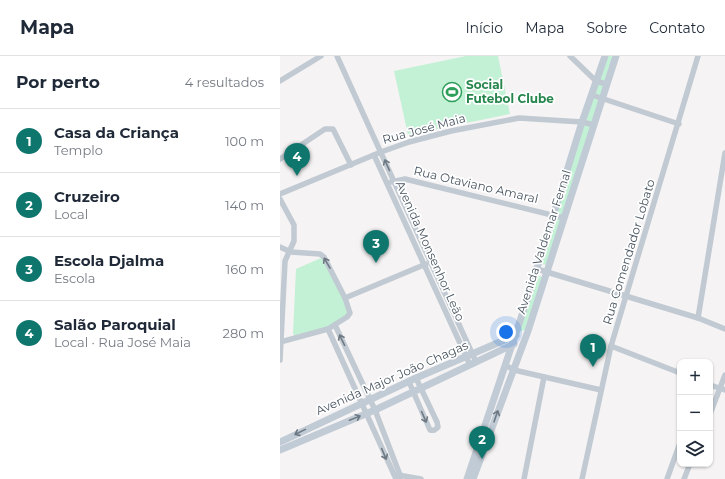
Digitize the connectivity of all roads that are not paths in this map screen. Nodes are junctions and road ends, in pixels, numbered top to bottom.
1 (321, 56) edge
2 (337, 56) edge
3 (570, 56) edge
4 (698, 56) edge
5 (604, 57) edge
6 (615, 59) edge
7 (280, 81) edge
8 (596, 81) junction
9 (606, 84) junction
10 (592, 95) junction
11 (602, 98) junction
12 (582, 122) junction
13 (679, 124) junction
14 (594, 125) junction
15 (575, 146) junction
16 (585, 150) junction
17 (381, 152) junction
18 (725, 153) edge
19 (374, 155) junction
20 (280, 159) edge
21 (351, 165) junction
22 (568, 168) junction
23 (578, 172) junction
24 (394, 181) junction
25 (387, 184) junction
26 (562, 190) junction
27 (572, 193) junction
28 (280, 194) edge
29 (280, 199) edge
30 (406, 209) junction
31 (399, 211) junction
32 (554, 215) junction
33 (564, 218) junction
34 (417, 231) junction
35 (410, 234) junction
36 (546, 239) junction
37 (556, 242) junction
38 (280, 247) edge
39 (290, 252) junction
40 (431, 261) junction
41 (424, 264) junction
42 (536, 269) junction
43 (546, 272) junction
44 (441, 284) junction
45 (435, 288) junction
46 (529, 294) junction
47 (538, 297) junction
48 (626, 297) junction
49 (345, 298) junction
50 (452, 310) junction
51 (445, 313) junction
52 (698, 318) junction
53 (334, 325) junction
54 (328, 329) junction
55 (725, 329) edge
56 (462, 331) junction
57 (528, 331) junction
58 (456, 335) junction
59 (514, 336) junction
60 (524, 341) junction
61 (281, 342) edge
62 (512, 345) junction
63 (611, 346) junction
64 (472, 354) junction
65 (465, 357) junction
66 (280, 360) edge
67 (353, 363) junction
68 (473, 364) junction
69 (505, 365) junction
70 (346, 366) junction
71 (514, 370) junction
72 (677, 372) edge
73 (725, 375) edge
74 (544, 377) junction
75 (416, 378) junction
76 (409, 382) junction
77 (713, 385) edge
78 (421, 388) junction
79 (497, 389) junction
80 (723, 389) edge
81 (601, 390) junction
82 (413, 392) junction
83 (504, 392) junction
84 (370, 400) junction
85 (363, 404) junction
86 (713, 408) edge
87 (375, 410) junction
88 (367, 413) junction
89 (315, 425) junction
90 (318, 433) junction
91 (280, 442) edge
92 (280, 450) edge
93 (677, 451) edge
94 (689, 467) edge
95 (398, 477) edge
96 (421, 479) edge
97 (467, 479) edge
98 (473, 479) edge
99 (524, 479) edge
100 (582, 479) edge
101 (667, 479) edge
102 (684, 479) edge

1 - 7 street
2 - 17 street, Avenida Monsenhor Leão
3 - 8 street
4 - 13 street, Rua Comendador Lobato
5 - 6 street
5 - 8 street, Avenida Valdemar Fernal
6 - 9 street, Avenida Valdemar Fernal
8 - 9 street
8 - 10 street, Avenida Valdemar Fernal
9 - 11 street, Avenida Valdemar Fernal
10 - 11 street
10 - 12 street, Avenida Valdemar Fernal
11 - 13 street
11 - 14 street, Avenida Valdemar Fernal
12 - 14 street, Rua José Maia
12 - 15 street, Avenida Valdemar Fernal
12 - 17 street, Rua José Maia
13 - 48 street, Rua Comendador Lobato
14 - 16 street, Avenida Valdemar Fernal
15 - 16 street
15 - 22 street, Avenida Valdemar Fernal
16 - 23 street, Avenida Valdemar Fernal
17 - 19 street, Rua José Maia
24 -> 17 street, Avenida Monsenhor Leão
18 - 52 street
19 - 21 street, Rua José Maia
19 - 25 street, Avenida Monsenhor Leão
20 - 21 street
21 - 28 street, Rua José Maia
22 - 23 street
22 - 26 street, Avenida Valdemar Fernal
23 - 27 street, Avenida Valdemar Fernal
24 - 25 street
24 - 30 street, Avenida Monsenhor Leão
24 - 32 street, Rua Otaviano Amaral
25 - 31 street, Avenida Monsenhor Leão
26 - 27 street
26 - 32 street, Avenida Valdemar Fernal
27 - 33 street, Avenida Valdemar Fernal
29 - 39 street
30 - 31 street
30 - 34 street, Avenida Monsenhor Leão
31 - 35 street, Avenida Monsenhor Leão
32 - 33 street, Rua Otaviano Amaral
32 - 36 street, Avenida Valdemar Fernal
33 - 37 street, Avenida Valdemar Fernal
34 - 35 street
34 - 40 street, Avenida Monsenhor Leão
35 - 41 street, Avenida Monsenhor Leão
36 - 37 street
36 - 42 street, Avenida Valdemar Fernal
37 - 43 street, Avenida Valdemar Fernal
38 - 39 street
49 -> 39 street
39 - 61 street
40 - 41 street
40 - 44 street, Avenida Monsenhor Leão
41 - 45 street, Avenida Monsenhor Leão
41 - 49 street
42 - 43 street
42 - 46 street, Avenida Valdemar Fernal
43 - 47 street, Avenida Valdemar Fernal
43 - 48 street
44 - 45 street
44 - 50 street, Avenida Monsenhor Leão
45 - 51 street, Avenida Monsenhor Leão
46 - 47 street
46 - 59 street, Avenida Valdemar Fernal
47 - 57 street, Avenida Valdemar Fernal
48 - 52 street
48 - 63 street, Rua Comendador Lobato
49 - 53 street
50 - 51 street
50 - 56 street, Avenida Monsenhor Leão
51 - 58 street, Avenida Monsenhor Leão
52 - 55 street
53 - 54 street
67 -> 53 street
54 - 61 street
54 - 70 street
56 - 58 street
56 - 64 street, Avenida Monsenhor Leão
57 - 59 street, Avenida Major João Chagas
57 - 60 street, Avenida Valdemar Fernal
58 - 65 street, Avenida Monsenhor Leão
59 - 62 street, Avenida Valdemar Fernal
59 - 64 street, Avenida Major João Chagas
60 - 62 street, Avenida Major João Chagas
60 - 71 street, Avenida Valdemar Fernal
61 - 66 street
62 - 68 street, Avenida Major João Chagas
62 - 69 street, Avenida Valdemar Fernal
63 - 72 street
63 - 81 street, Rua Comendador Lobato
64 - 65 street, Avenida Major João Chagas
64 - 68 street, Avenida Monsenhor Leão
65 - 68 street, Avenida Monsenhor Leão
65 - 75 street, Avenida Major João Chagas
67 - 70 street
67 - 84 street
68 - 78 street, Avenida Major João Chagas
69 - 71 street
69 - 79 street, Avenida Valdemar Fernal
70 - 85 street
71 - 74 street
71 - 83 street, Avenida Valdemar Fernal
73 - 80 street
74 - 81 street
74 - 99 street
75 - 76 street, Avenida Major João Chagas
75 - 78 street
76 - 82 street
76 - 84 street, Avenida Major João Chagas
77 - 80 street
78 - 82 street, Avenida Major João Chagas
82 -> 78 street
79 - 83 street
79 - 97 street, Avenida Valdemar Fernal
80 - 86 street
81 - 100 street, Rua Comendador Lobato
82 - 87 street, Avenida Major João Chagas
98 -> 83 street, Avenida Valdemar Fernal
84 - 85 street, Avenida Major João Chagas
84 - 87 street
85 - 88 street
85 - 89 street, Avenida Major João Chagas
87 - 88 street, Avenida Major João Chagas
87 - 95 street
90 -> 88 street, Avenida Major João Chagas
88 -> 95 street
89 - 90 street
89 -> 91 street, Avenida Major João Chagas
90 - 92 street, Avenida Major João Chagas
93 - 101 street
94 - 102 street
95 - 96 street

